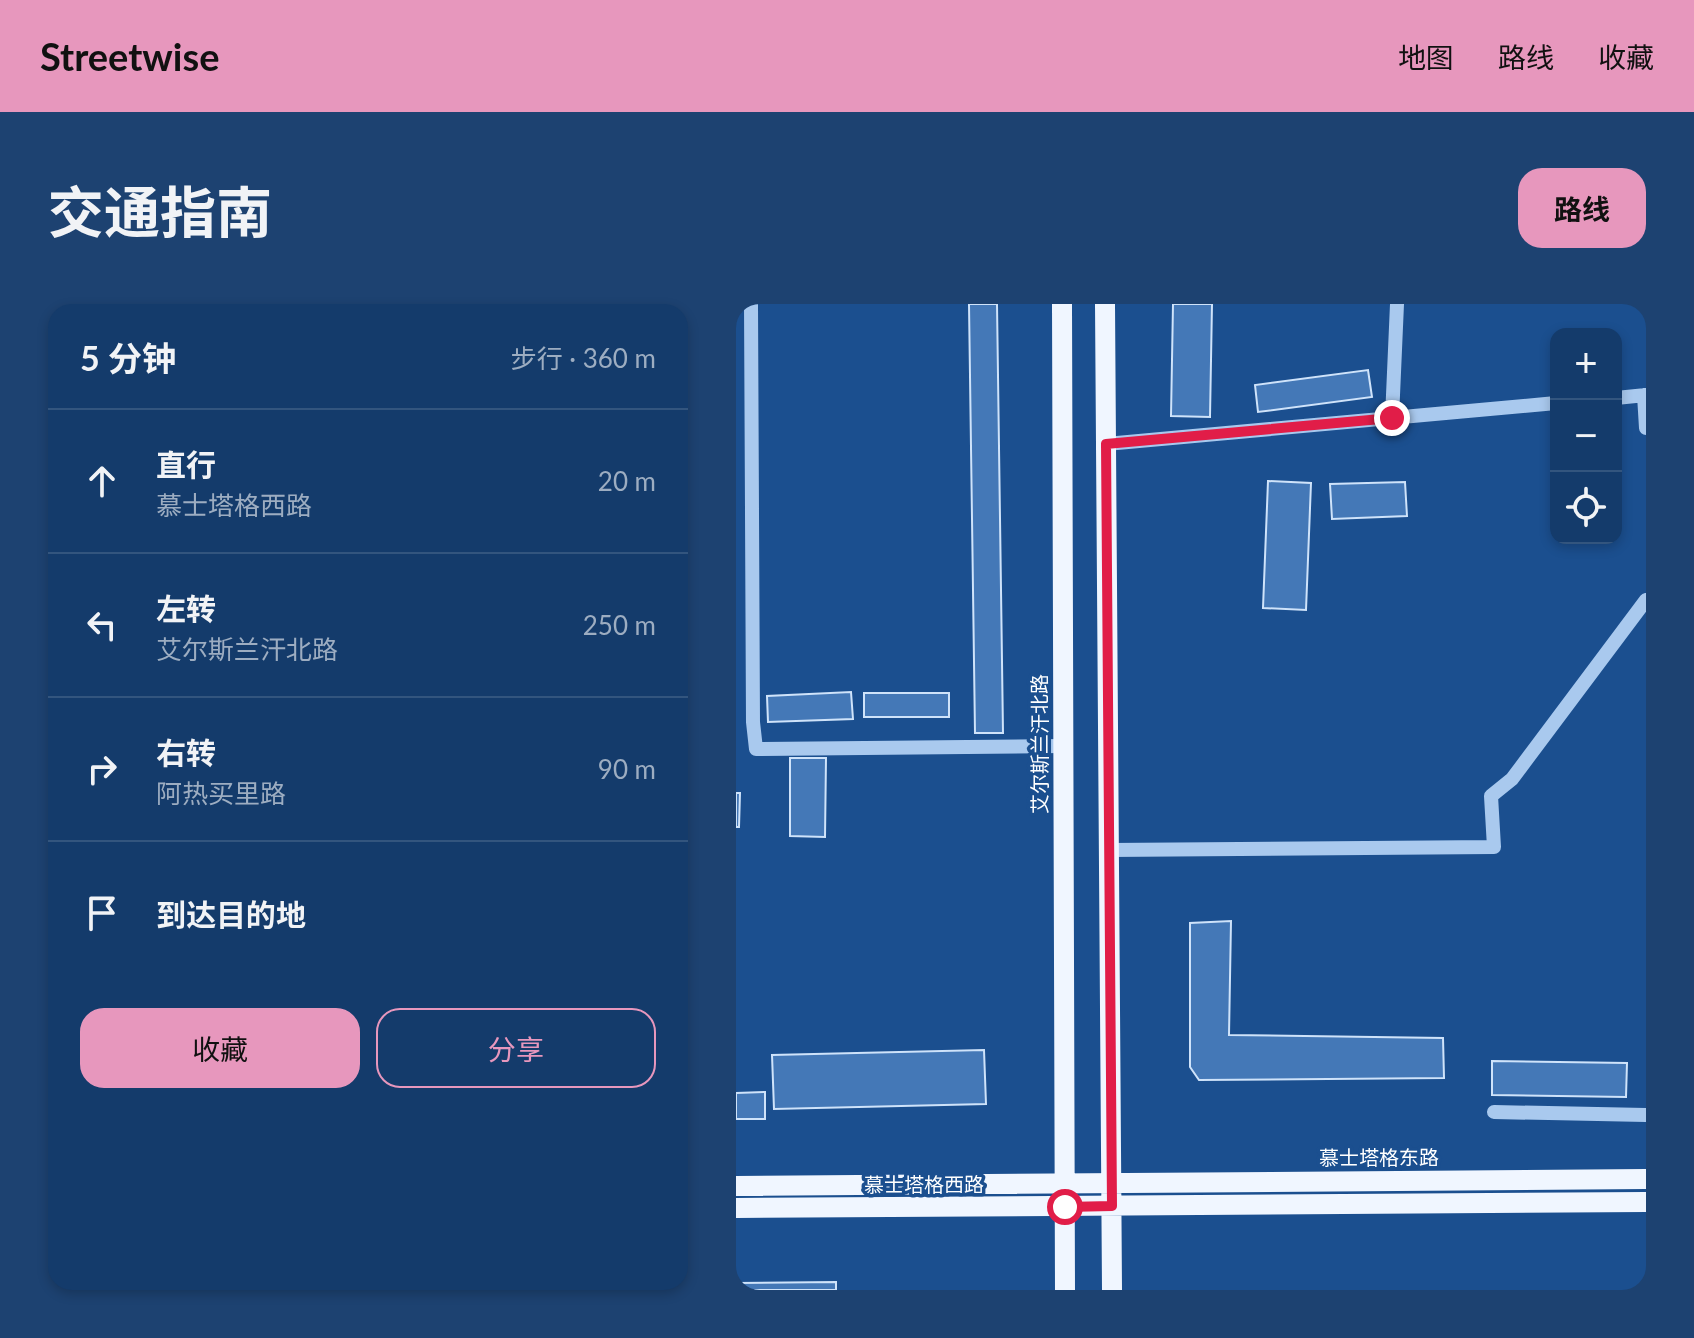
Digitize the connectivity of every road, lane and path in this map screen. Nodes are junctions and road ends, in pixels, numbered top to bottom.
1 (751, 304) edge
2 (1062, 304) edge
3 (1105, 304) edge
4 (1397, 304) edge
5 (1645, 395) edge
6 (1622, 397) edge
7 (1550, 404) edge
8 (1392, 418) junction
9 (1646, 428) edge
10 (1106, 444) junction
11 (1646, 600) edge
12 (1063, 746) junction
13 (1109, 850) junction
14 (1494, 1112) dead end
15 (1646, 1115) edge
16 (1646, 1179) edge
17 (1065, 1183) junction
18 (1112, 1183) junction
19 (736, 1186) edge
20 (1646, 1202) edge
21 (1112, 1206) junction
22 (1065, 1207) junction
23 (736, 1208) edge
24 (1065, 1290) edge
25 (1112, 1290) edge

1 - 12 street
2 - 12 main road, 艾尔斯兰汗北路
3 - 10 main road
4 - 8 street
5 - 6 street
5 - 9 street
7 - 8 street
8 - 10 street
10 - 13 main road
11 - 13 street
12 - 17 main road, 艾尔斯兰汗北路
13 - 18 main road
14 - 15 street
16 - 18 main road, 慕士塔格东路
17 - 18 main road, 慕士塔格西路
17 - 19 main road, 慕士塔格西路
17 - 22 main road, 艾尔斯兰汗北路
18 - 21 main road
20 - 21 main road
21 - 22 main road, 慕士塔格西路
21 - 25 main road
22 - 23 main road, 慕士塔格西路
22 - 24 main road, 艾尔斯兰汗北路

